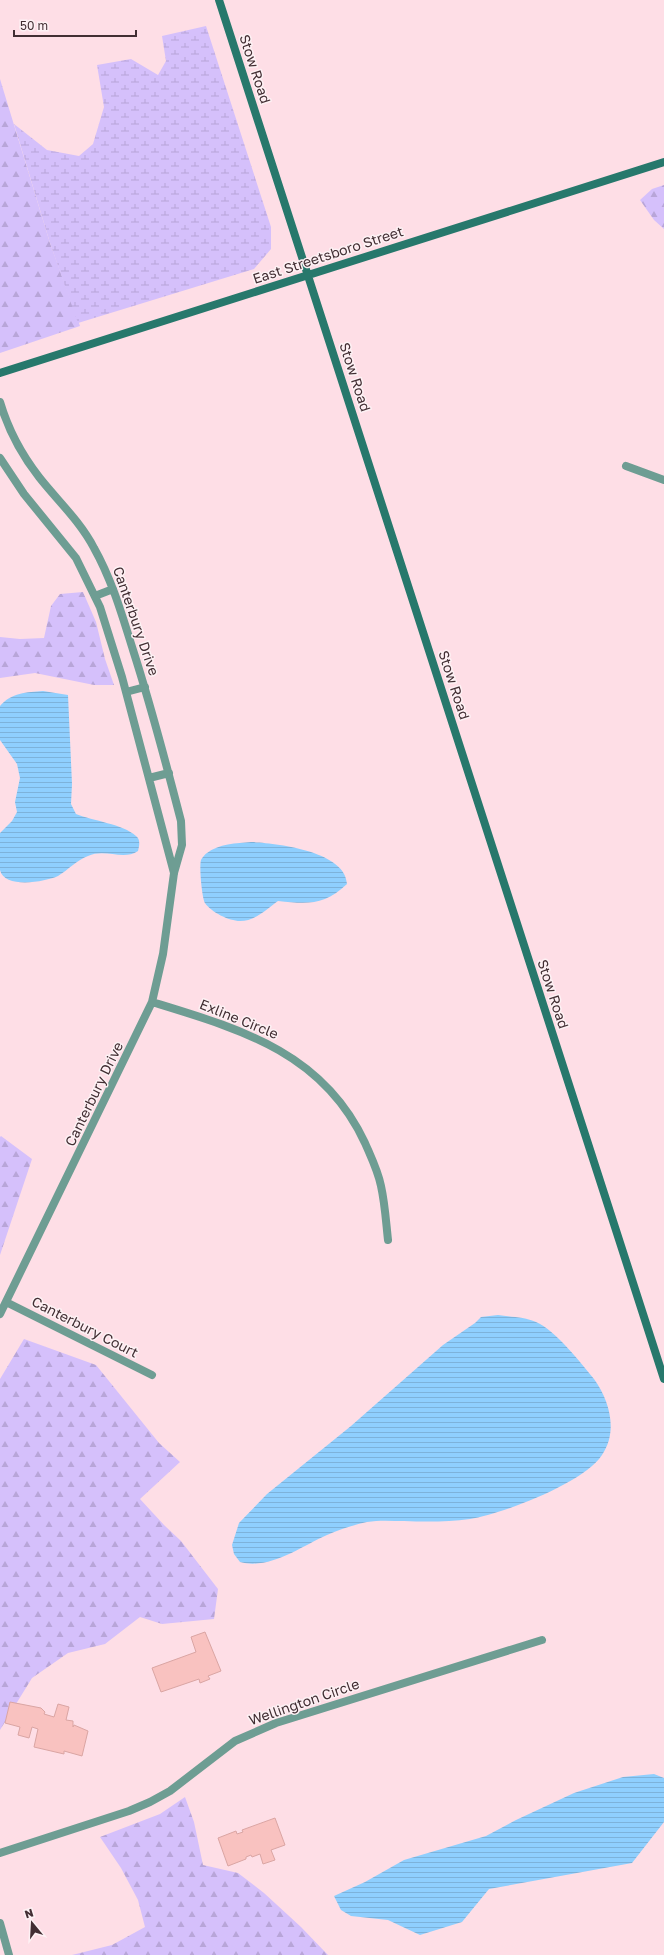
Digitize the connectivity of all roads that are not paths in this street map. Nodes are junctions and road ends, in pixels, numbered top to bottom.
1 (219, 0) edge
2 (664, 162) edge
3 (308, 276) junction
4 (0, 373) edge
5 (0, 402) edge
6 (0, 458) edge
7 (626, 466) dead end
8 (664, 480) edge
9 (113, 589) junction
10 (95, 596) junction
11 (144, 687) junction
12 (126, 692) junction
13 (169, 773) junction
14 (149, 778) junction
15 (174, 873) junction
16 (152, 1002) junction
17 (388, 1240) dead end
18 (6, 1302) junction
19 (0, 1314) edge
20 (152, 1375) dead end
21 (664, 1379) edge
22 (542, 1640) dead end
23 (0, 1853) edge
24 (0, 1924) edge
25 (9, 1955) edge

1 - 3 street, Stow Road
2 - 3 street, East Streetsboro Street
3 - 4 street, East Streetsboro Street
3 - 21 street, Stow Road
5 - 9 street, Canterbury Drive
6 - 10 street, Canterbury Drive
7 - 8 street
9 - 10 street
9 - 11 street, Canterbury Drive
10 - 12 street, Canterbury Drive
11 - 12 street
11 - 13 street, Canterbury Drive
12 - 14 street, Canterbury Drive
13 - 14 street
13 - 15 street, Canterbury Drive
14 - 15 street, Canterbury Drive
15 - 16 street, Canterbury Drive
16 - 17 street, Exline Circle
16 - 18 street, Canterbury Drive
18 - 19 street, Canterbury Drive
18 - 20 street, Canterbury Court
22 - 23 street, Wellington Circle
24 - 25 street

